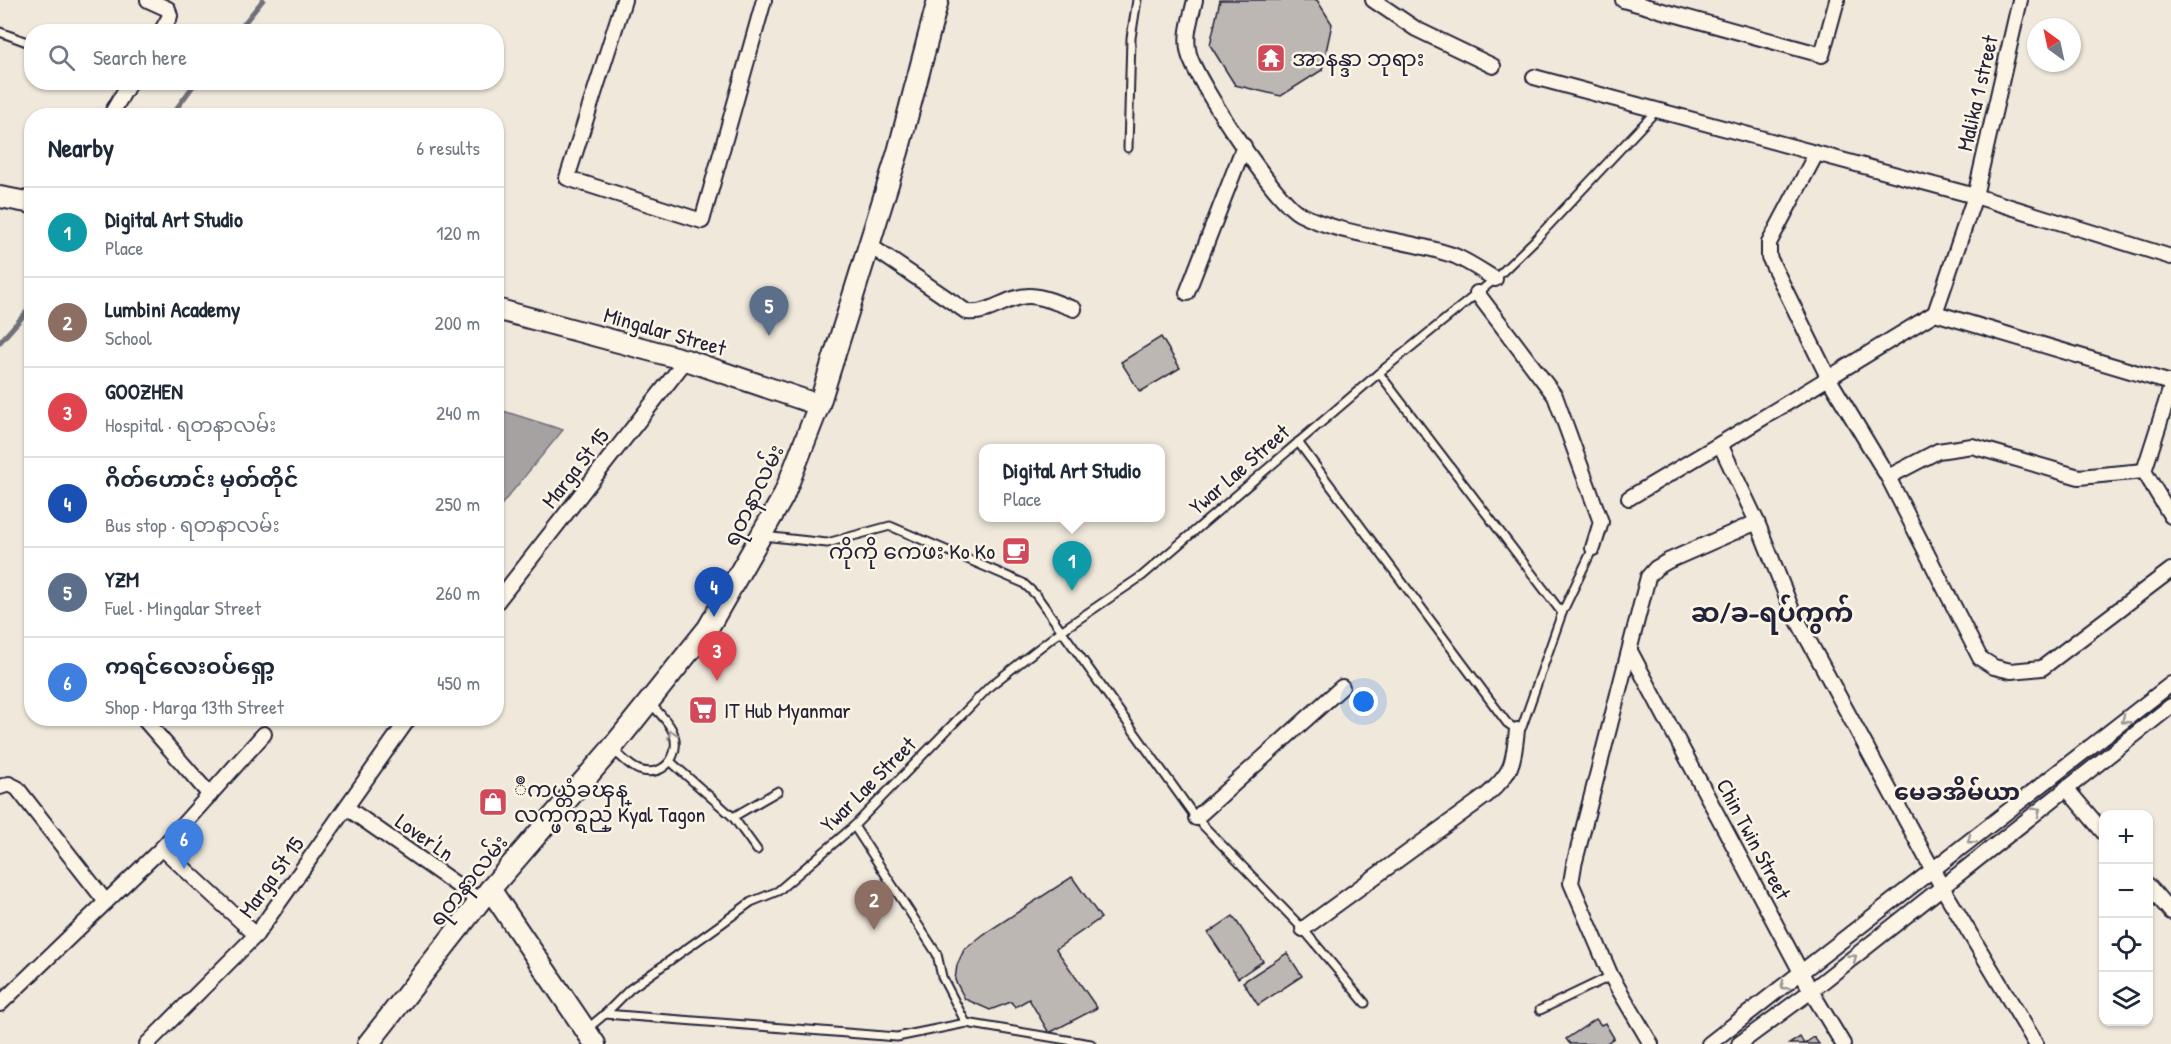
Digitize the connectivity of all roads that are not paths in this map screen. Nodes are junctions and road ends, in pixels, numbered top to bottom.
1 (148, 0) edge
2 (624, 0) edge
3 (764, 0) edge
4 (938, 0) edge
5 (1137, 0) edge
6 (1195, 0) edge
7 (1623, 0) edge
8 (1838, 0) edge
9 (2020, 0) edge
10 (1378, 2) edge
11 (166, 24) edge
12 (0, 32) edge
13 (24, 41) edge
14 (1493, 66) dead end
15 (1534, 77) dead end
16 (126, 90) edge
17 (115, 108) edge
18 (1656, 111) junction
19 (1244, 146) junction
20 (1128, 148) dead end
21 (1816, 154) junction
22 (1975, 196) junction
23 (0, 197) edge
24 (24, 202) edge
25 (869, 245) junction
26 (2171, 257) edge
27 (1495, 279) junction
28 (1187, 293) dead end
29 (1477, 293) junction
30 (1074, 309) dead end
31 (504, 311) edge
32 (1935, 314) junction
33 (686, 360) junction
34 (1379, 373) junction
35 (1828, 379) junction
36 (2171, 385) edge
37 (819, 405) junction
38 (1298, 442) junction
39 (1720, 444) junction
40 (2144, 471) junction
41 (1888, 477) junction
42 (1629, 498) dead end
43 (2165, 500) edge
44 (2171, 516) edge
45 (1757, 522) junction
46 (762, 536) junction
47 (1593, 548) joint
48 (2171, 570) edge
49 (504, 593) edge
50 (1562, 613) junction
51 (1061, 631) junction
52 (1630, 651) junction
53 (2171, 684) edge
54 (1342, 687) dead end
55 (649, 702) junction
56 (2171, 706) edge
57 (150, 726) edge
58 (404, 726) edge
59 (1517, 730) junction
60 (264, 734) dead end
61 (611, 749) junction
62 (671, 762) junction
63 (0, 787) edge
64 (2066, 788) junction
65 (778, 791) dead end
66 (210, 795) junction
67 (346, 808) junction
68 (733, 818) junction
69 (1196, 818) junction
70 (854, 826) junction
71 (2099, 828) edge
72 (162, 848) junction
73 (757, 850) dead end
74 (1933, 869) junction
75 (1942, 887) junction
76 (2153, 891) edge
77 (485, 895) junction
78 (106, 902) junction
79 (2171, 912) edge
80 (1303, 929) junction
81 (256, 935) junction
82 (1801, 972) junction
83 (1611, 976) junction
84 (1811, 991) junction
85 (2, 998) edge
86 (1365, 1002) dead end
87 (1540, 1010) dead end
88 (605, 1014) junction
89 (966, 1023) junction
90 (591, 1037) edge
91 (147, 1044) edge
92 (368, 1044) edge
93 (1091, 1044) edge
94 (1650, 1044) edge
95 (1709, 1044) edge
96 (1739, 1044) edge
97 (1843, 1044) edge
98 (2036, 1044) edge

1 - 11 street
2 - 3 street
4 - 25 main road, ရတနာလမ်း
5 - 20 lane
6 - 19 street
7 - 8 street
9 - 22 street, Malika 1 street
10 - 14 street
12 - 13 lane
15 - 18 street
16 - 17 street
18 - 21 street
18 - 27 lane, Ywar Lae Street
19 - 27 street
19 - 28 street
21 - 22 street
21 - 35 street
22 - 26 street
22 - 32 street, Malika 1 street
23 - 24 main road
25 - 30 street
25 - 37 main road, ရတနာလမ်း
27 - 29 lane, Ywar Lae Street
29 - 34 lane, Ywar Lae Street
29 - 47 street
31 - 33 main road, Mingalar Street
32 - 35 street
32 - 36 street
33 - 37 main road, Mingalar Street
33 - 49 street, Marga St 15
34 - 38 lane, Ywar Lae Street
34 - 50 lane
35 - 39 street
35 - 41 street
36 - 40 street
37 - 46 main road, ရတနာလမ်း
38 - 51 lane, Ywar Lae Street
38 - 59 lane
39 - 42 street
39 - 45 street
40 - 41 street
40 - 43 street
41 - 48 street
43 - 44 street
45 - 52 street
45 - 74 street
46 - 51 lane
46 - 55 main road, ရတနာလမ်း
47 - 50 lane
50 - 59 lane
51 - 69 lane
51 - 70 lane, Ywar Lae Street
52 - 82 street, Chin Twin Street
52 - 83 street
53 -> 74 street
54 - 69 street
55 - 61 main road, ရတနာလမ်း
62 -> 55 lane
56 - 64 street
57 - 66 street
58 - 67 street, Marga St 15
59 - 80 street
60 - 66 street
61 - 62 lane
61 - 77 main road, ရတနာလမ်း
62 - 68 lane
63 - 78 street
64 - 71 street
75 -> 64 street
65 - 68 lane
66 - 72 street
67 - 77 street, Lover'Ln
67 - 81 street, Marga St 15
68 - 73 lane
69 - 80 lane
70 - 88 lane, Ywar Lae Street
70 - 89 lane
72 - 78 street
72 - 81 street
74 - 75 street
74 - 82 street
84 -> 75 street
75 - 98 street
76 - 79 street
77 - 90 main road
77 - 92 main road, ရတနာလမ်း
78 - 85 street
80 - 86 lane
81 - 91 street, Marga St 15
82 - 84 street, Chin Twin Street
82 -> 95 street
83 - 87 lane
83 - 94 street
84 - 96 street
84 - 97 street, Chin Twin Street
88 - 89 lane
88 - 90 lane, Ywar Lae Street
89 - 93 lane

